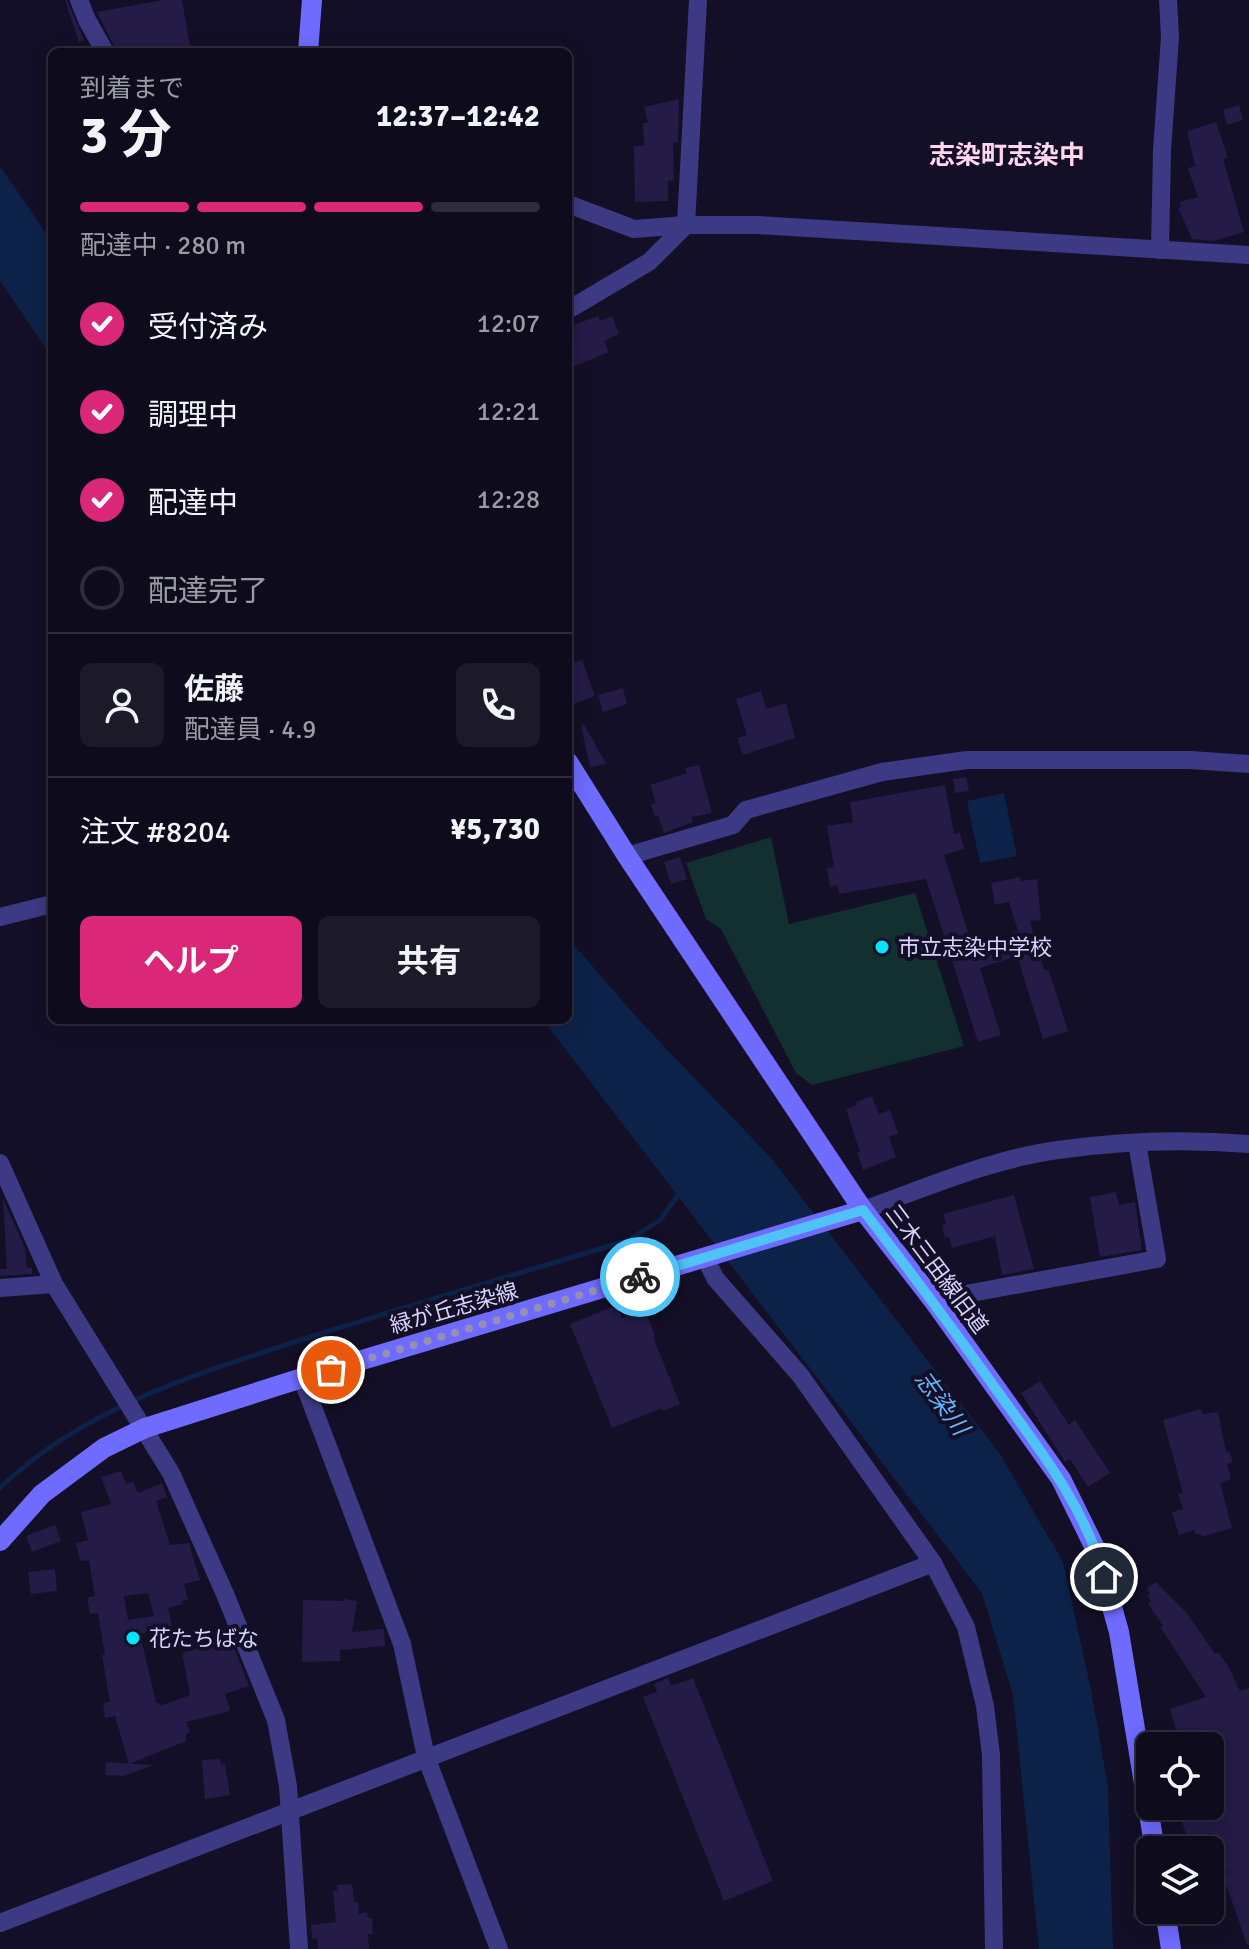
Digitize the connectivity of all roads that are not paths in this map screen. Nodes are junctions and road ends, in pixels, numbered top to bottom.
1 (79, 0) edge
2 (312, 0) edge
3 (698, 0) edge
4 (1168, 0) edge
5 (103, 48) edge
6 (308, 48) edge
7 (572, 206) edge
8 (686, 225) junction
9 (1160, 250) junction
10 (1249, 255) edge
11 (572, 308) edge
12 (1249, 764) edge
13 (572, 768) edge
14 (627, 856) junction
15 (48, 905) edge
16 (0, 917) edge
17 (1137, 1143) junction
18 (1249, 1144) edge
19 (0, 1163) edge
20 (863, 1210) junction
21 (705, 1257) junction
22 (54, 1284) junction
23 (0, 1288) edge
24 (933, 1300) junction
25 (302, 1378) junction
26 (145, 1428) junction
27 (0, 1541) edge
28 (933, 1563) junction
29 (426, 1757) junction
30 (288, 1812) junction
31 (1153, 1836) edge
32 (0, 1923) edge
33 (1167, 1924) edge
34 (299, 1949) edge
35 (499, 1949) edge
36 (994, 1949) edge
37 (1171, 1949) edge

1 - 5 street
2 - 6 street
3 - 8 street
4 - 9 street
7 - 8 street
8 - 9 street
8 - 11 street
9 - 10 street
12 - 14 street
13 - 14 street, 三木三田線旧道
14 - 20 street, 三木三田線旧道
15 - 16 street
17 - 18 street
17 - 20 street
17 - 24 street
19 - 22 street
20 - 21 street, 緑が丘志染線
20 - 24 street, 三木三田線旧道
21 - 25 street, 緑が丘志染線
21 - 28 street
22 - 23 street
22 - 26 street
24 - 31 street, 三木三田線旧道
25 - 26 street, 緑が丘志染線
25 - 29 street
26 - 27 street, 緑が丘志染線
26 - 30 street
28 - 29 street
28 - 36 street
29 - 30 street
29 - 35 street
30 - 32 street
30 - 34 street
33 - 37 street

